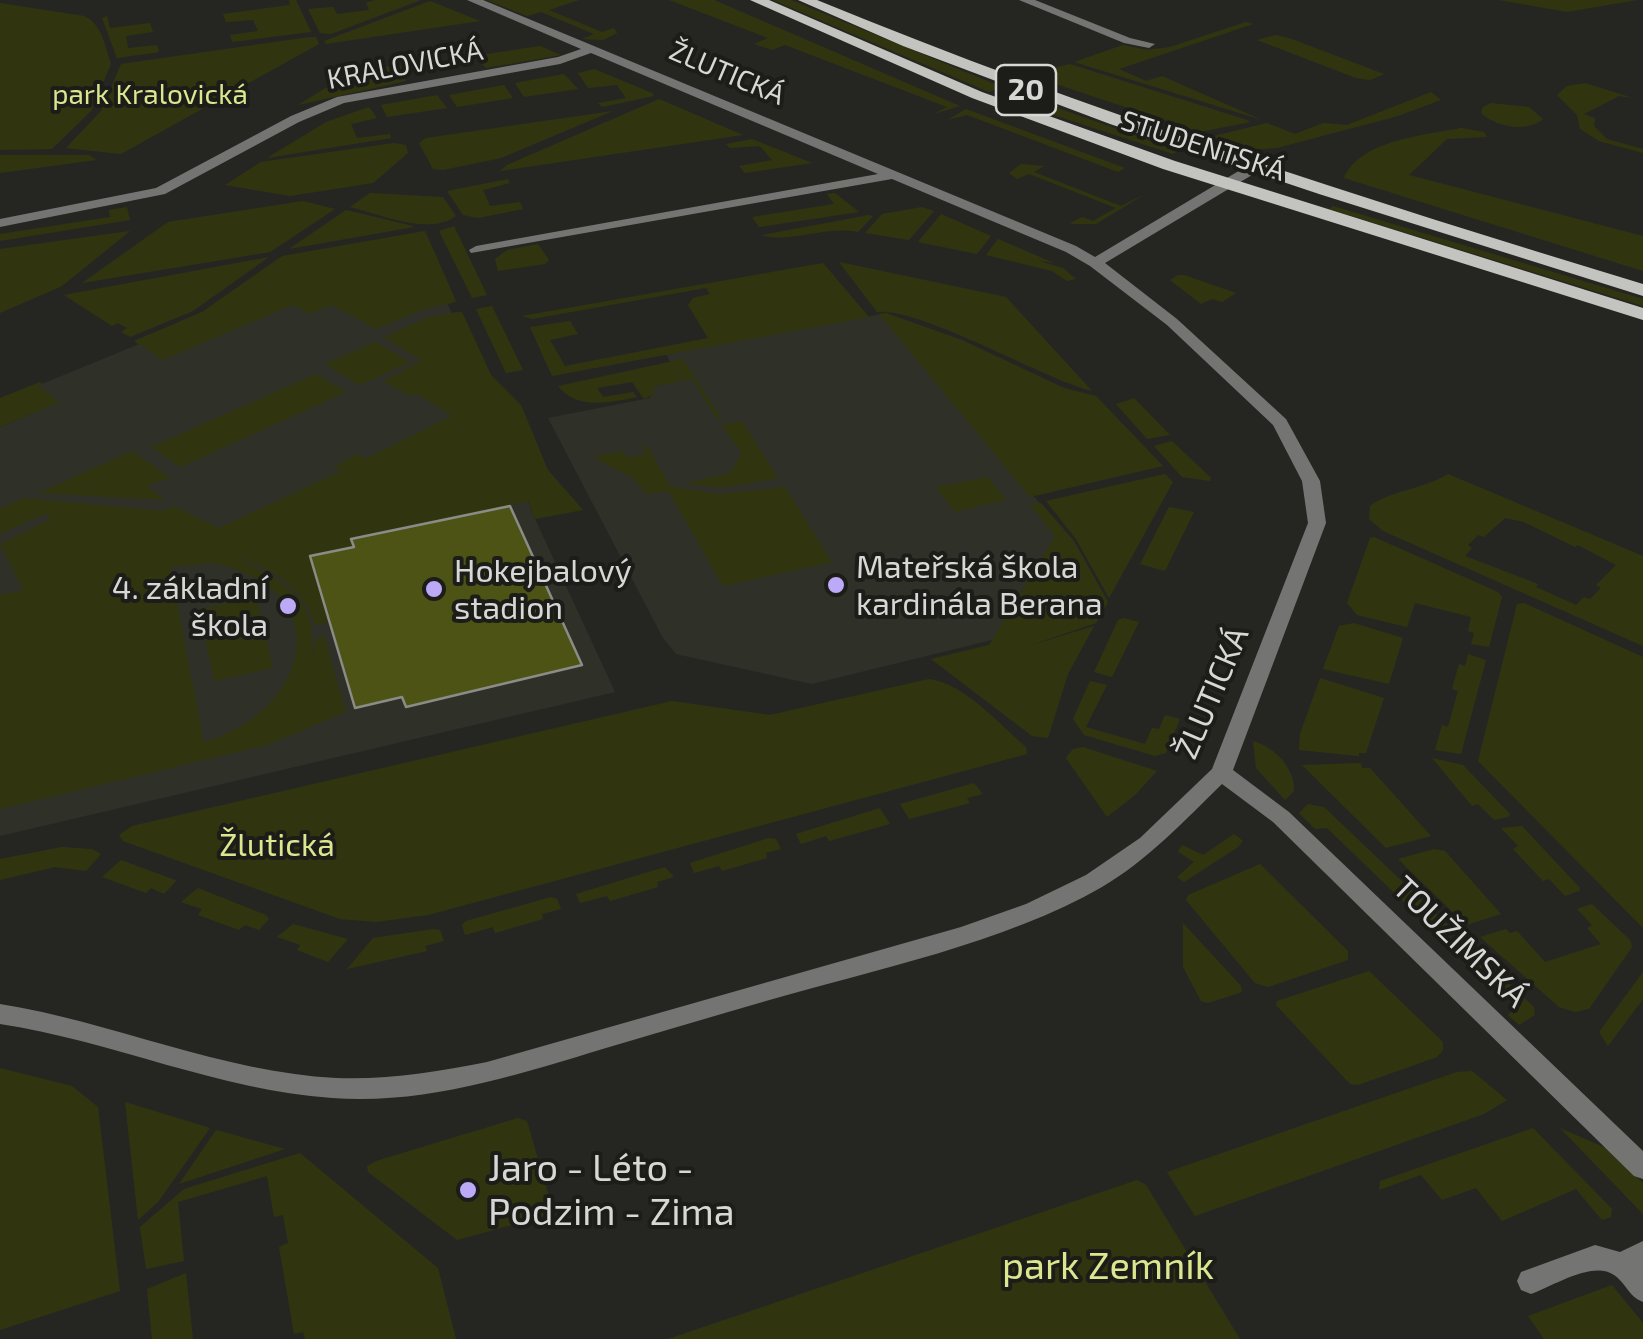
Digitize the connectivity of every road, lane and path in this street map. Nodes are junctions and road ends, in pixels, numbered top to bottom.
1 (474, 0) edge
2 (757, 0) edge
3 (805, 0) edge
4 (1025, 0) edge
5 (1150, 44) dead end
6 (592, 49) junction
7 (1252, 169) junction
8 (893, 174) junction
9 (1225, 184) junction
10 (0, 223) edge
11 (476, 250) dead end
12 (1095, 263) junction
13 (1643, 290) edge
14 (1643, 314) edge
15 (1222, 772) junction
16 (0, 1014) edge
17 (1643, 1168) edge
18 (1633, 1259) edge
19 (1531, 1281) dead end
20 (1643, 1289) edge

1 - 6 street, KRALOVICKÁ
2 - 9 main road, STUDENTSKÁ / 20
3 - 7 main road, STUDENTSKÁ / 20
4 - 5 street
6 - 8 street, ŽLUTICKÁ
6 - 10 street, KRALOVICKÁ
7 - 9 street
7 - 13 main road, STUDENTSKÁ / 20
8 - 11 street
8 - 12 street, ŽLUTICKÁ
9 - 12 street
9 - 14 main road, STUDENTSKÁ / 20
12 - 15 street, ŽLUTICKÁ
15 - 16 street, ŽLUTICKÁ
15 - 17 street, TOUŽIMSKÁ
18 - 19 street
18 - 20 street

